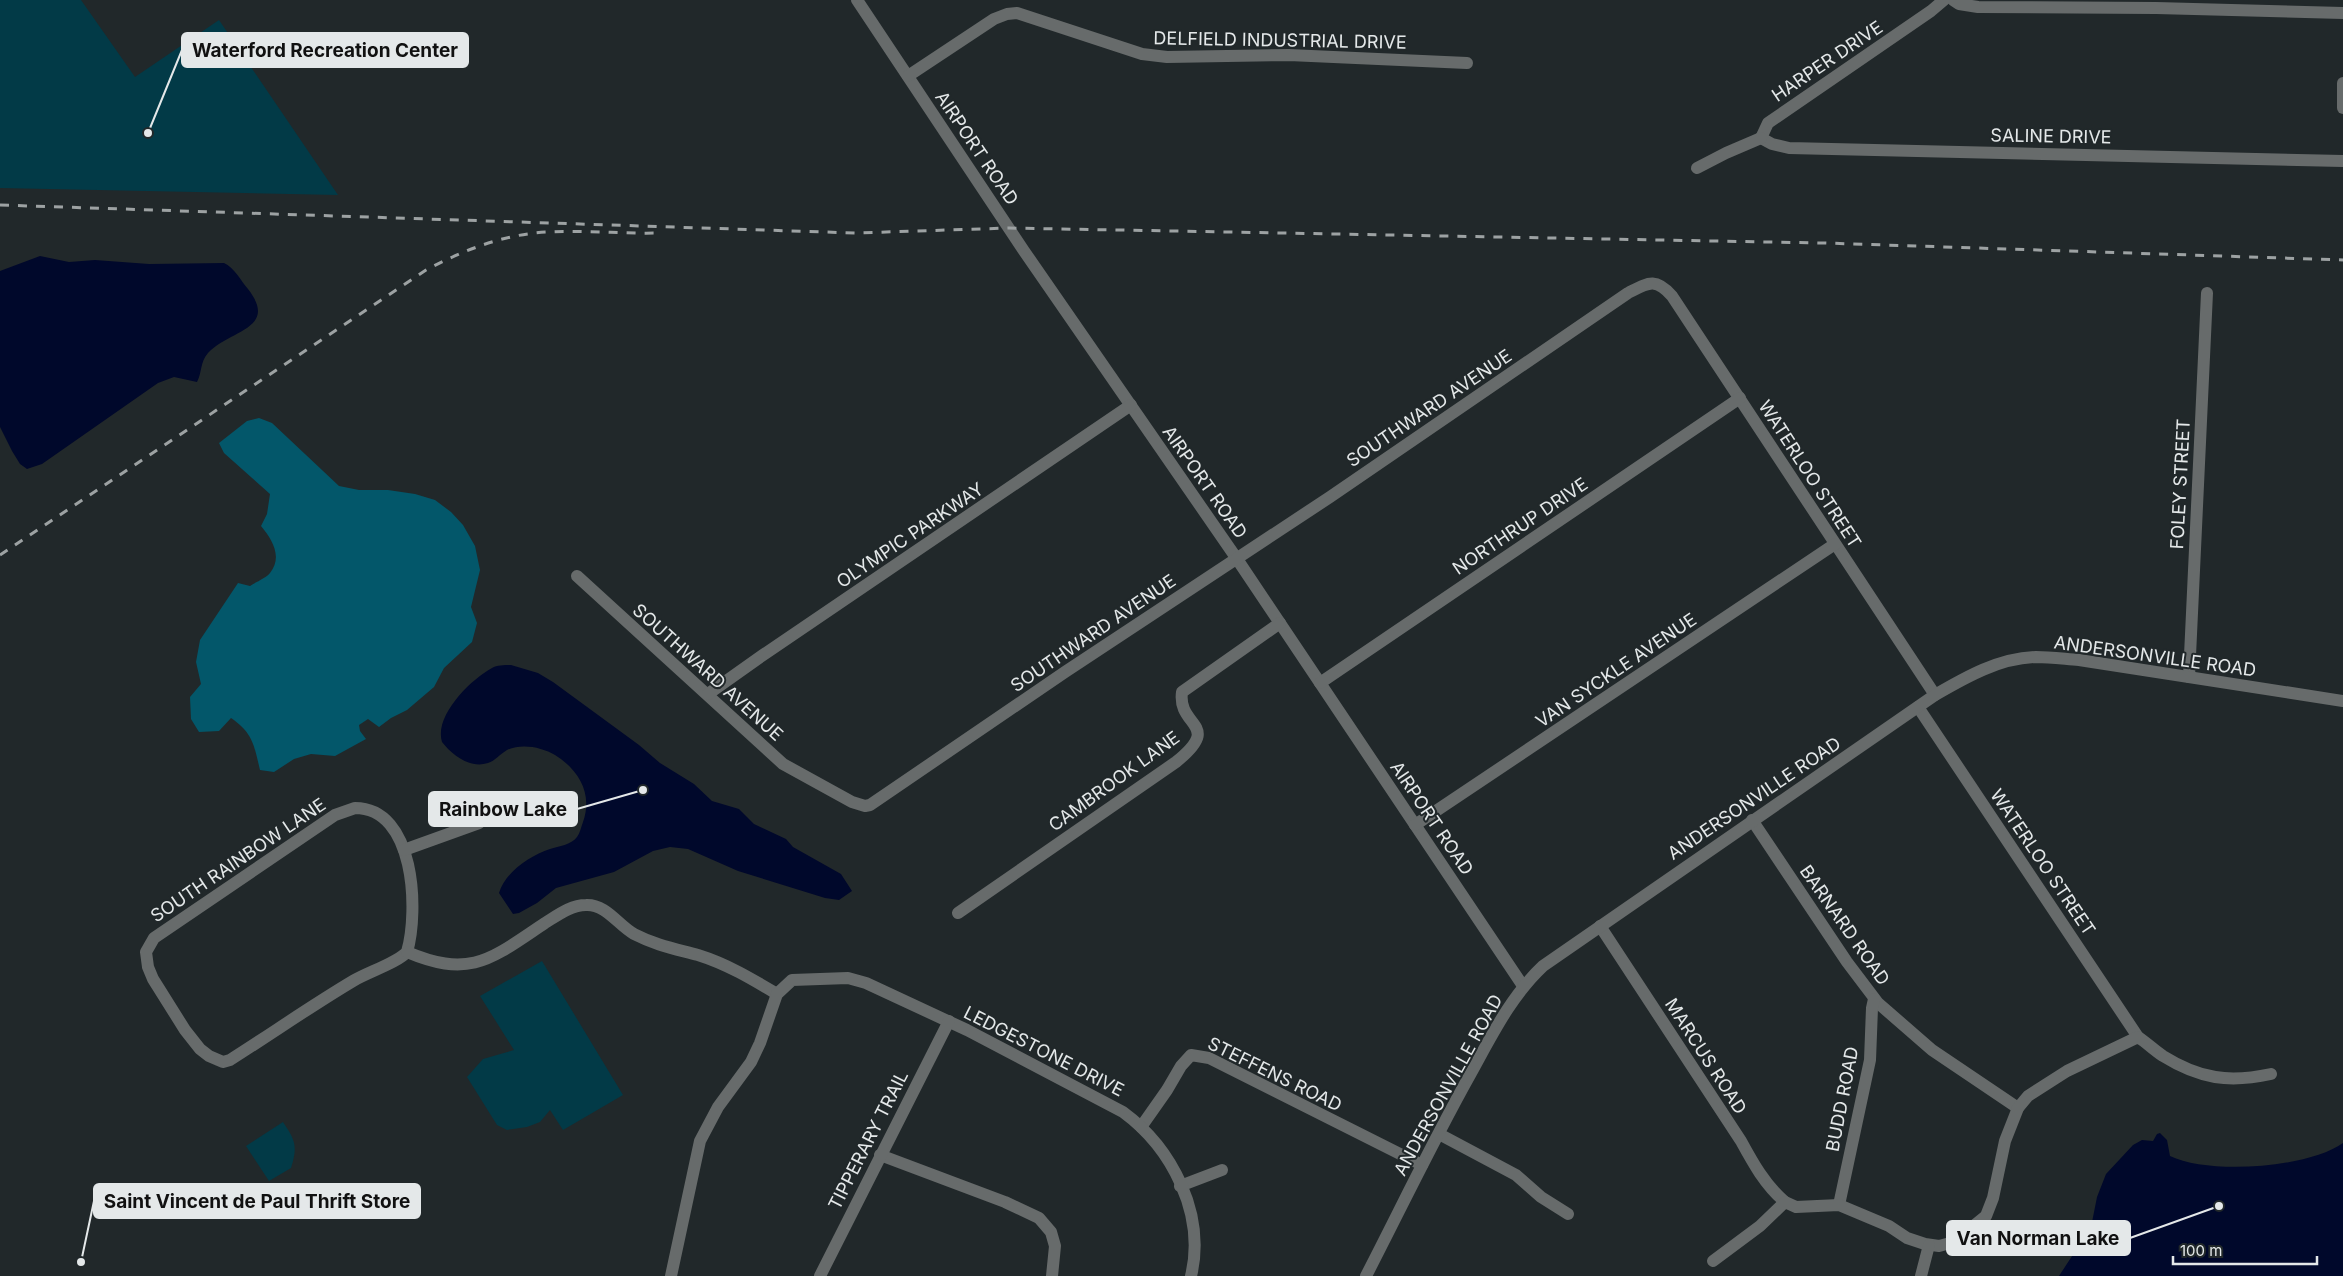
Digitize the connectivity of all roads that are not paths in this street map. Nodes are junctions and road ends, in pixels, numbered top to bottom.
1 (856, 0) edge
2 (1944, 0) edge
3 (1953, 0) edge
4 (2343, 13) edge
5 (1467, 63) dead end
6 (908, 76) junction
7 (2343, 83) edge
8 (2343, 108) edge
9 (1761, 138) junction
10 (2343, 161) edge
11 (1697, 168) dead end
12 (1648, 283) joint
13 (2207, 293) dead end
14 (1740, 398) junction
15 (1131, 405) junction
16 (1835, 544) junction
17 (1237, 559) junction
18 (577, 576) dead end
19 (1280, 623) junction
20 (2189, 677) junction
21 (1320, 683) junction
22 (708, 694) junction
23 (1935, 695) junction
24 (2343, 701) edge
25 (1918, 707) junction
26 (1752, 820) junction
27 (479, 823) dead end
28 (1415, 825) junction
29 (404, 850) junction
30 (958, 913) dead end
31 (1600, 926) junction
32 (407, 952) junction
33 (1523, 986) junction
34 (777, 994) junction
35 (1874, 999) junction
36 (949, 1021) junction
37 (2138, 1037) junction
38 (2272, 1074) dead end
39 (2018, 1108) junction
40 (1141, 1127) junction
41 (1439, 1134) junction
42 (880, 1155) junction
43 (1422, 1166) junction
44 (1222, 1170) dead end
45 (1180, 1186) junction
46 (1785, 1202) junction
47 (1839, 1205) junction
48 (1568, 1214) dead end
49 (1929, 1245) junction
50 (1712, 1261) dead end
51 (671, 1276) edge
52 (820, 1276) edge
53 (1052, 1276) edge
54 (1191, 1276) edge
55 (1366, 1276) edge
56 (1921, 1276) edge

1 - 6 street, AIRPORT ROAD
2 - 9 street, HARPER DRIVE
3 - 4 street
5 - 6 street, DELFIELD INDUSTRIAL DRIVE
6 - 15 street, AIRPORT ROAD
7 - 8 street
9 - 10 street, SALINE DRIVE
9 - 11 street
12 - 14 street, WATERLOO STREET
12 - 17 street, SOUTHWARD AVENUE
13 - 20 street, FOLEY STREET
14 - 16 street, WATERLOO STREET
14 - 21 street, NORTHRUP DRIVE
15 - 17 street, AIRPORT ROAD
15 - 22 street, OLYMPIC PARKWAY
16 - 23 street, WATERLOO STREET
16 - 28 street, VAN SYCKLE AVENUE
17 - 19 street, AIRPORT ROAD
17 - 22 street, SOUTHWARD AVENUE
18 - 22 street, SOUTHWARD AVENUE
19 - 21 street, AIRPORT ROAD
19 - 30 street, CAMBROOK LANE
20 - 23 street, ANDERSONVILLE ROAD
20 - 24 street, ANDERSONVILLE ROAD
21 - 28 street, AIRPORT ROAD
23 - 25 street, ANDERSONVILLE ROAD
25 - 26 street, ANDERSONVILLE ROAD
25 - 37 street, WATERLOO STREET
26 - 31 street, ANDERSONVILLE ROAD
26 - 35 street, BARNARD ROAD
27 - 29 street
28 - 33 street, AIRPORT ROAD
29 - 32 street, SOUTH RAINBOW LANE
29 - 32 street, SOUTH RAINBOW LANE
31 - 33 street, ANDERSONVILLE ROAD
31 - 46 street, MARCUS ROAD
32 - 34 street
33 - 41 street, ANDERSONVILLE ROAD
34 - 36 street, LEDGESTONE DRIVE
34 - 51 street
35 - 39 street, BARNARD ROAD
35 - 47 street, BUDD ROAD
36 - 40 street, LEDGESTONE DRIVE
36 - 42 street, TIPPERARY TRAIL
37 - 38 street, WATERLOO STREET
37 - 39 street
39 - 49 street
40 - 43 street, STEFFENS ROAD
40 - 45 street, LEDGESTONE DRIVE
41 - 43 street, ANDERSONVILLE ROAD
41 - 48 street
42 - 52 street, TIPPERARY TRAIL
42 - 53 street
43 - 55 street, ANDERSONVILLE ROAD
44 - 45 street
45 - 54 street, LEDGESTONE DRIVE
46 - 47 street
46 - 50 street
47 - 49 street
49 - 56 street

